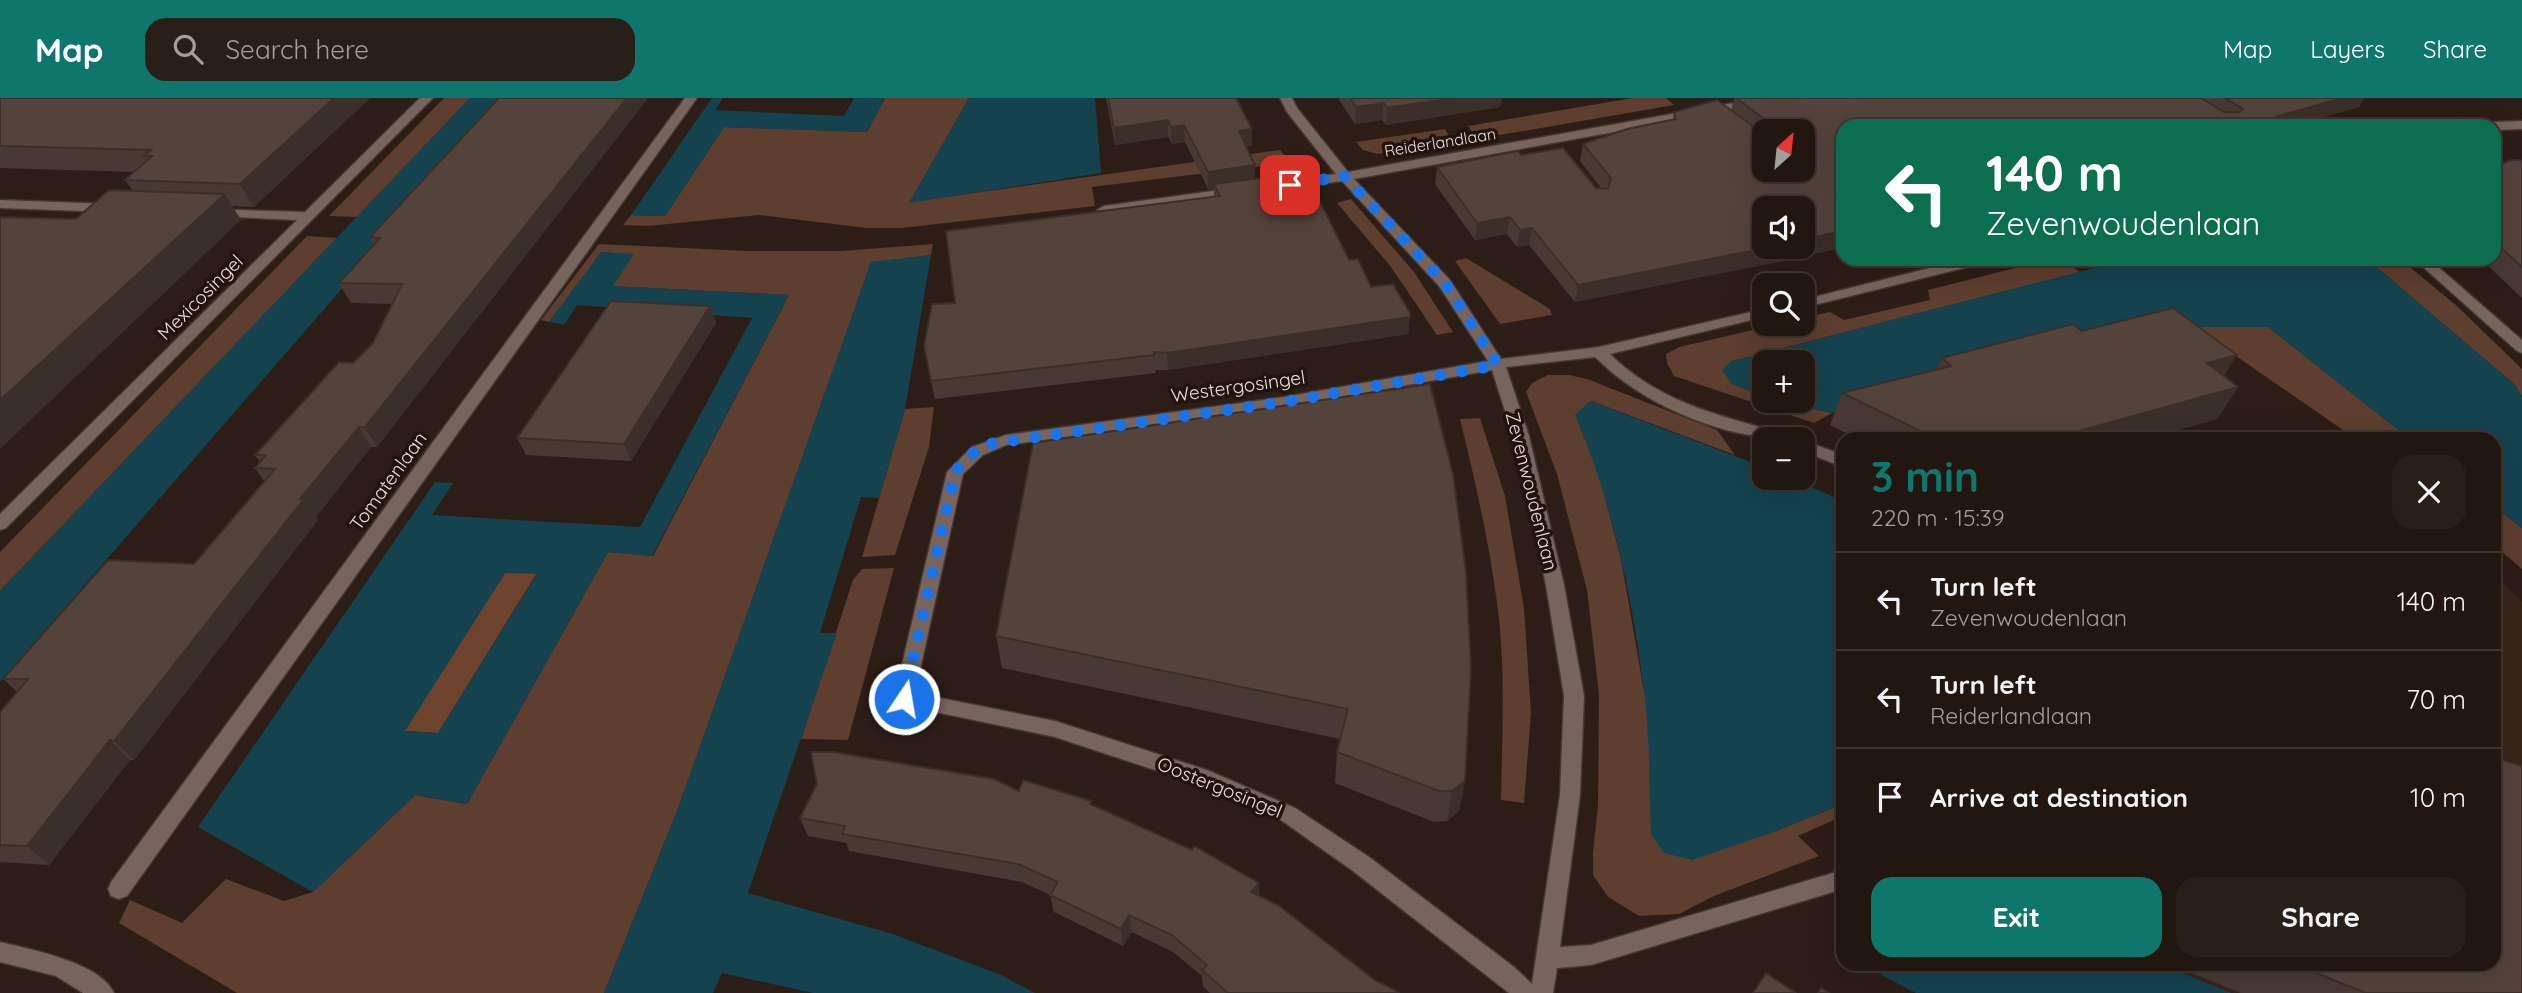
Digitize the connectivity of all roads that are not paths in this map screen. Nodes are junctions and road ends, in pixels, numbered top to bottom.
1 (427, 98) edge
2 (691, 98) edge
3 (1286, 98) edge
4 (1780, 98) edge
5 (2522, 125) edge
6 (2501, 126) edge
7 (1344, 176) junction
8 (0, 204) edge
9 (131, 209) edge
10 (1104, 210) edge
11 (199, 211) edge
12 (308, 216) junction
13 (1955, 266) edge
14 (2429, 266) edge
15 (1815, 301) edge
16 (1752, 316) edge
17 (2522, 348) edge
18 (1599, 352) junction
19 (1498, 365) junction
20 (1752, 430) edge
21 (1815, 450) edge
22 (1836, 458) edge
23 (0, 524) edge
24 (904, 699) joint
25 (1836, 880) edge
26 (119, 888) dead end
27 (0, 952) edge
28 (1548, 958) junction
29 (103, 993) edge
30 (1525, 993) edge
31 (1542, 993) edge

1 - 12 street, Mexicosingel
2 - 26 street, Tomatenlaan
3 - 7 street, Zevenwoudenlaan
4 - 7 street, Reiderlandlaan
5 - 6 street
7 - 10 street, Reiderlandlaan
7 - 19 street, Zevenwoudenlaan
8 - 9 street
11 - 12 street
12 - 23 street, Mexicosingel
13 - 15 street
14 - 17 street
16 - 18 street, Westergosingel
18 - 19 street, Westergosingel
18 - 20 street
19 - 24 street, Westergosingel
19 - 28 street, Zevenwoudenlaan
21 - 22 street
24 - 30 street, Oostergosingel
25 - 28 street
27 - 29 street
28 - 31 street, Zevenwoudenlaan

